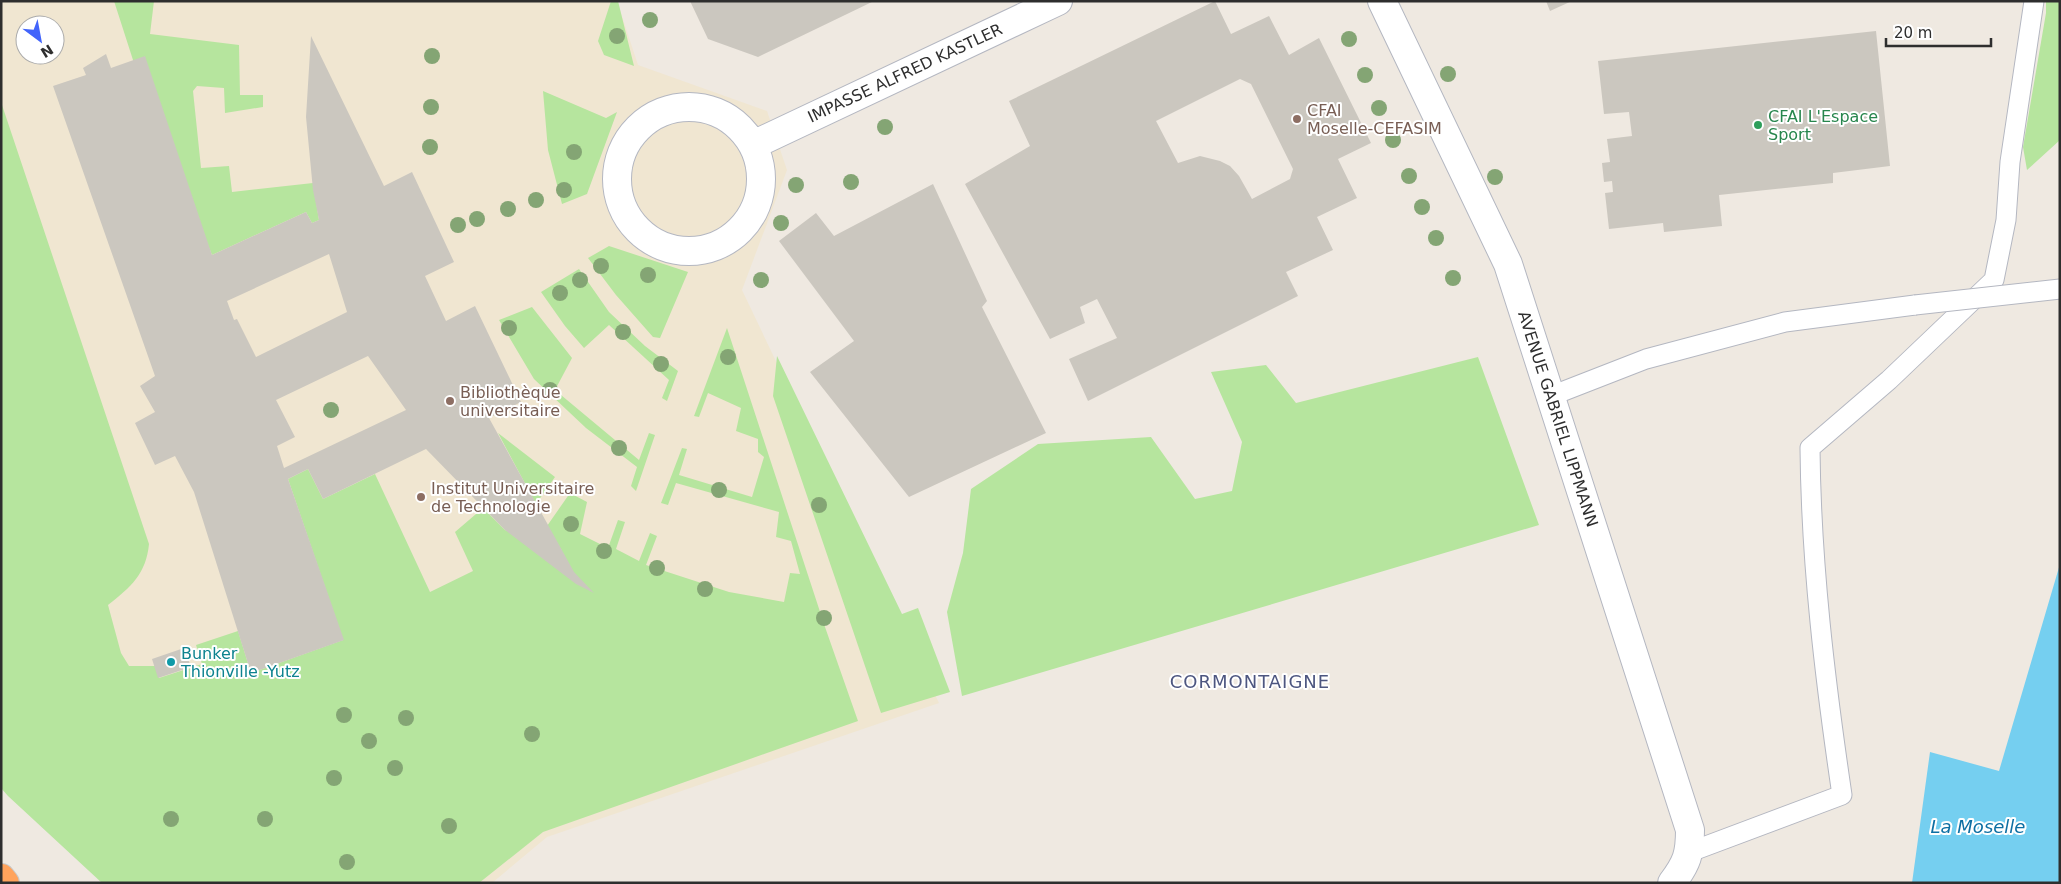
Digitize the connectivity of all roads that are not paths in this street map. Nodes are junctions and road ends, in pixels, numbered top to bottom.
1 (1058, 1) edge
2 (1382, 1) edge
3 (2034, 1) edge
4 (752, 145) junction
5 (2060, 289) edge
6 (1551, 396) junction
7 (1690, 852) junction
8 (1, 878) edge
9 (5, 883) edge
10 (1672, 883) edge

1 - 4 street, IMPASSE ALFRED KASTLER
2 - 6 street, AVENUE GABRIEL LIPPMANN
3 - 7 lane
4 - 4 street
5 - 6 lane, bridge
6 - 7 street, AVENUE GABRIEL LIPPMANN
7 - 10 street
8 - 9 highway

